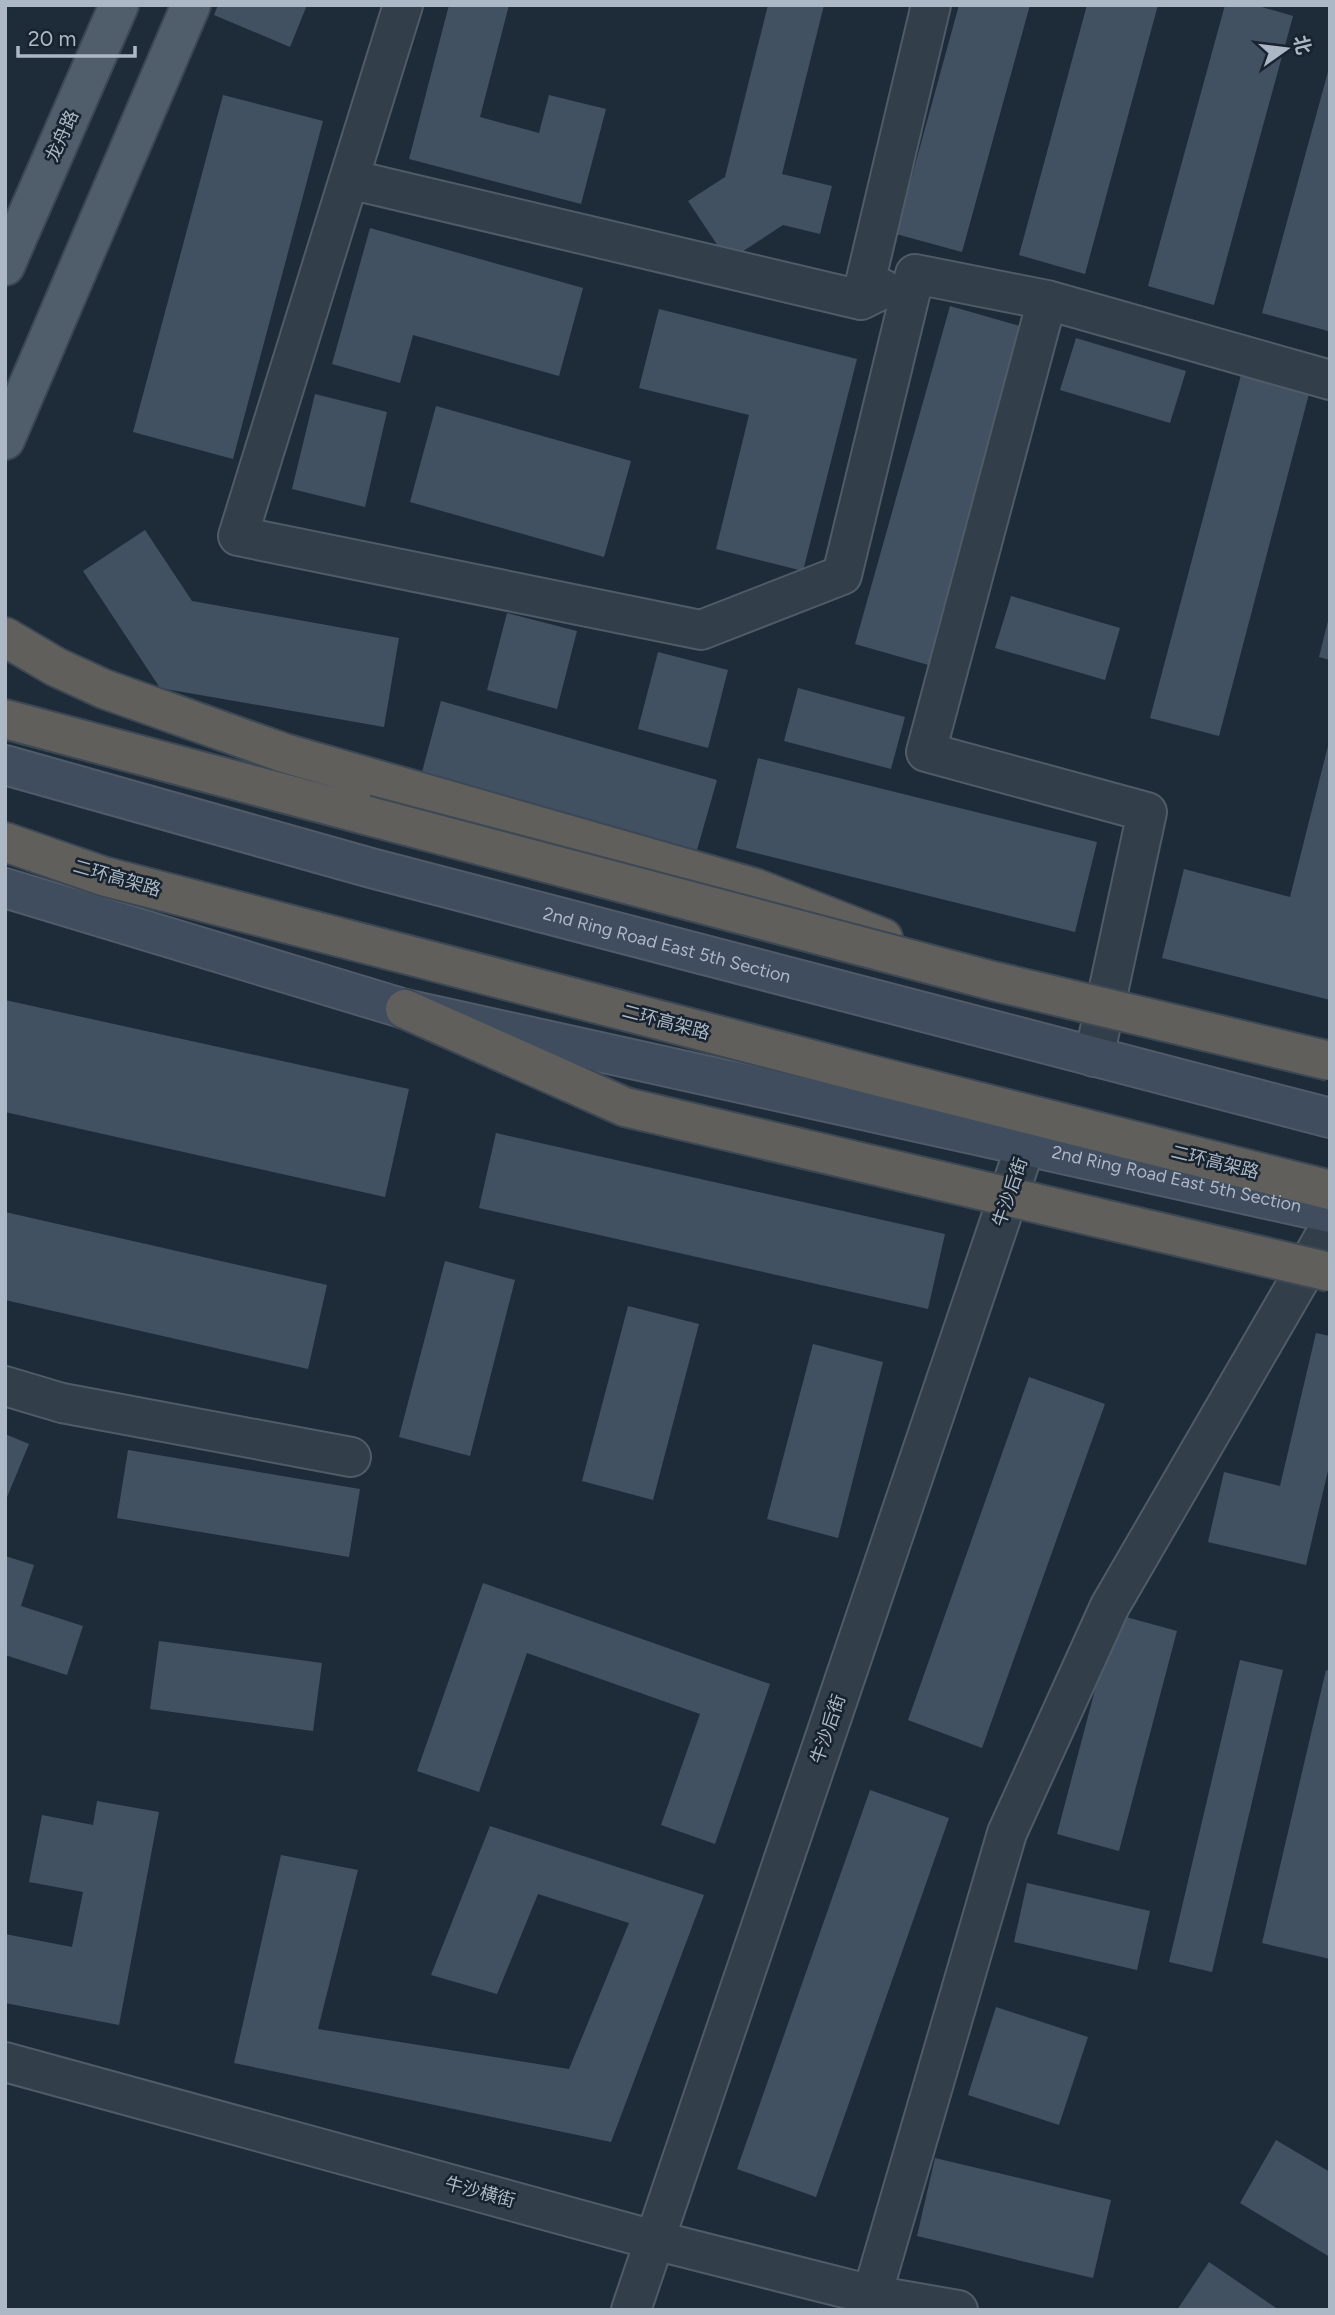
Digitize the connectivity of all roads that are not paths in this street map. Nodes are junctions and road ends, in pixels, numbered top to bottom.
1 (119, 5) edge
2 (191, 5) edge
3 (403, 5) edge
4 (931, 5) edge
5 (349, 179) junction
6 (5, 266) edge
7 (915, 274) junction
8 (861, 300) junction
9 (1047, 300) junction
10 (1330, 380) edge
11 (5, 439) edge
12 (5, 637) edge
13 (5, 719) edge
14 (5, 765) edge
15 (5, 842) edge
16 (5, 888) edge
17 (993, 981) junction
18 (405, 1009) junction
19 (1094, 1057) junction
20 (1330, 1061) edge
21 (1330, 1118) edge
22 (1026, 1147) junction
23 (1330, 1190) edge
24 (1330, 1213) edge
25 (1330, 1227) edge
26 (1330, 1272) edge
27 (5, 1386) edge
28 (351, 1457) dead end
29 (5, 2062) edge
30 (654, 2240) junction
31 (872, 2295) junction
32 (631, 2310) edge
33 (958, 2310) edge

1 - 6 main road, 龙舟路
2 - 11 main road
3 - 5 street
4 - 8 street
5 - 7 street
5 - 8 street
7 - 8 street
7 - 9 street
9 - 10 street
9 - 19 street
12 - 17 highway, bridge
13 - 17 highway, bridge
14 - 19 main road, 2nd Ring Road East 5th Section
15 - 23 highway, 二环高架路
16 - 18 main road, 2nd Ring Road East 5th Section
17 - 20 highway, bridge
18 - 22 main road, 2nd Ring Road East 5th Section
18 - 26 highway, bridge
19 - 21 main road, 2nd Ring Road East 5th Section
22 - 24 main road, 2nd Ring Road East 5th Section
22 - 30 street, 牛沙后街
25 - 31 street
27 - 28 street
29 - 30 street, 牛沙横街
30 - 31 street, 牛沙横街
30 - 32 street, 牛沙后街
31 - 33 street, 牛沙横街

